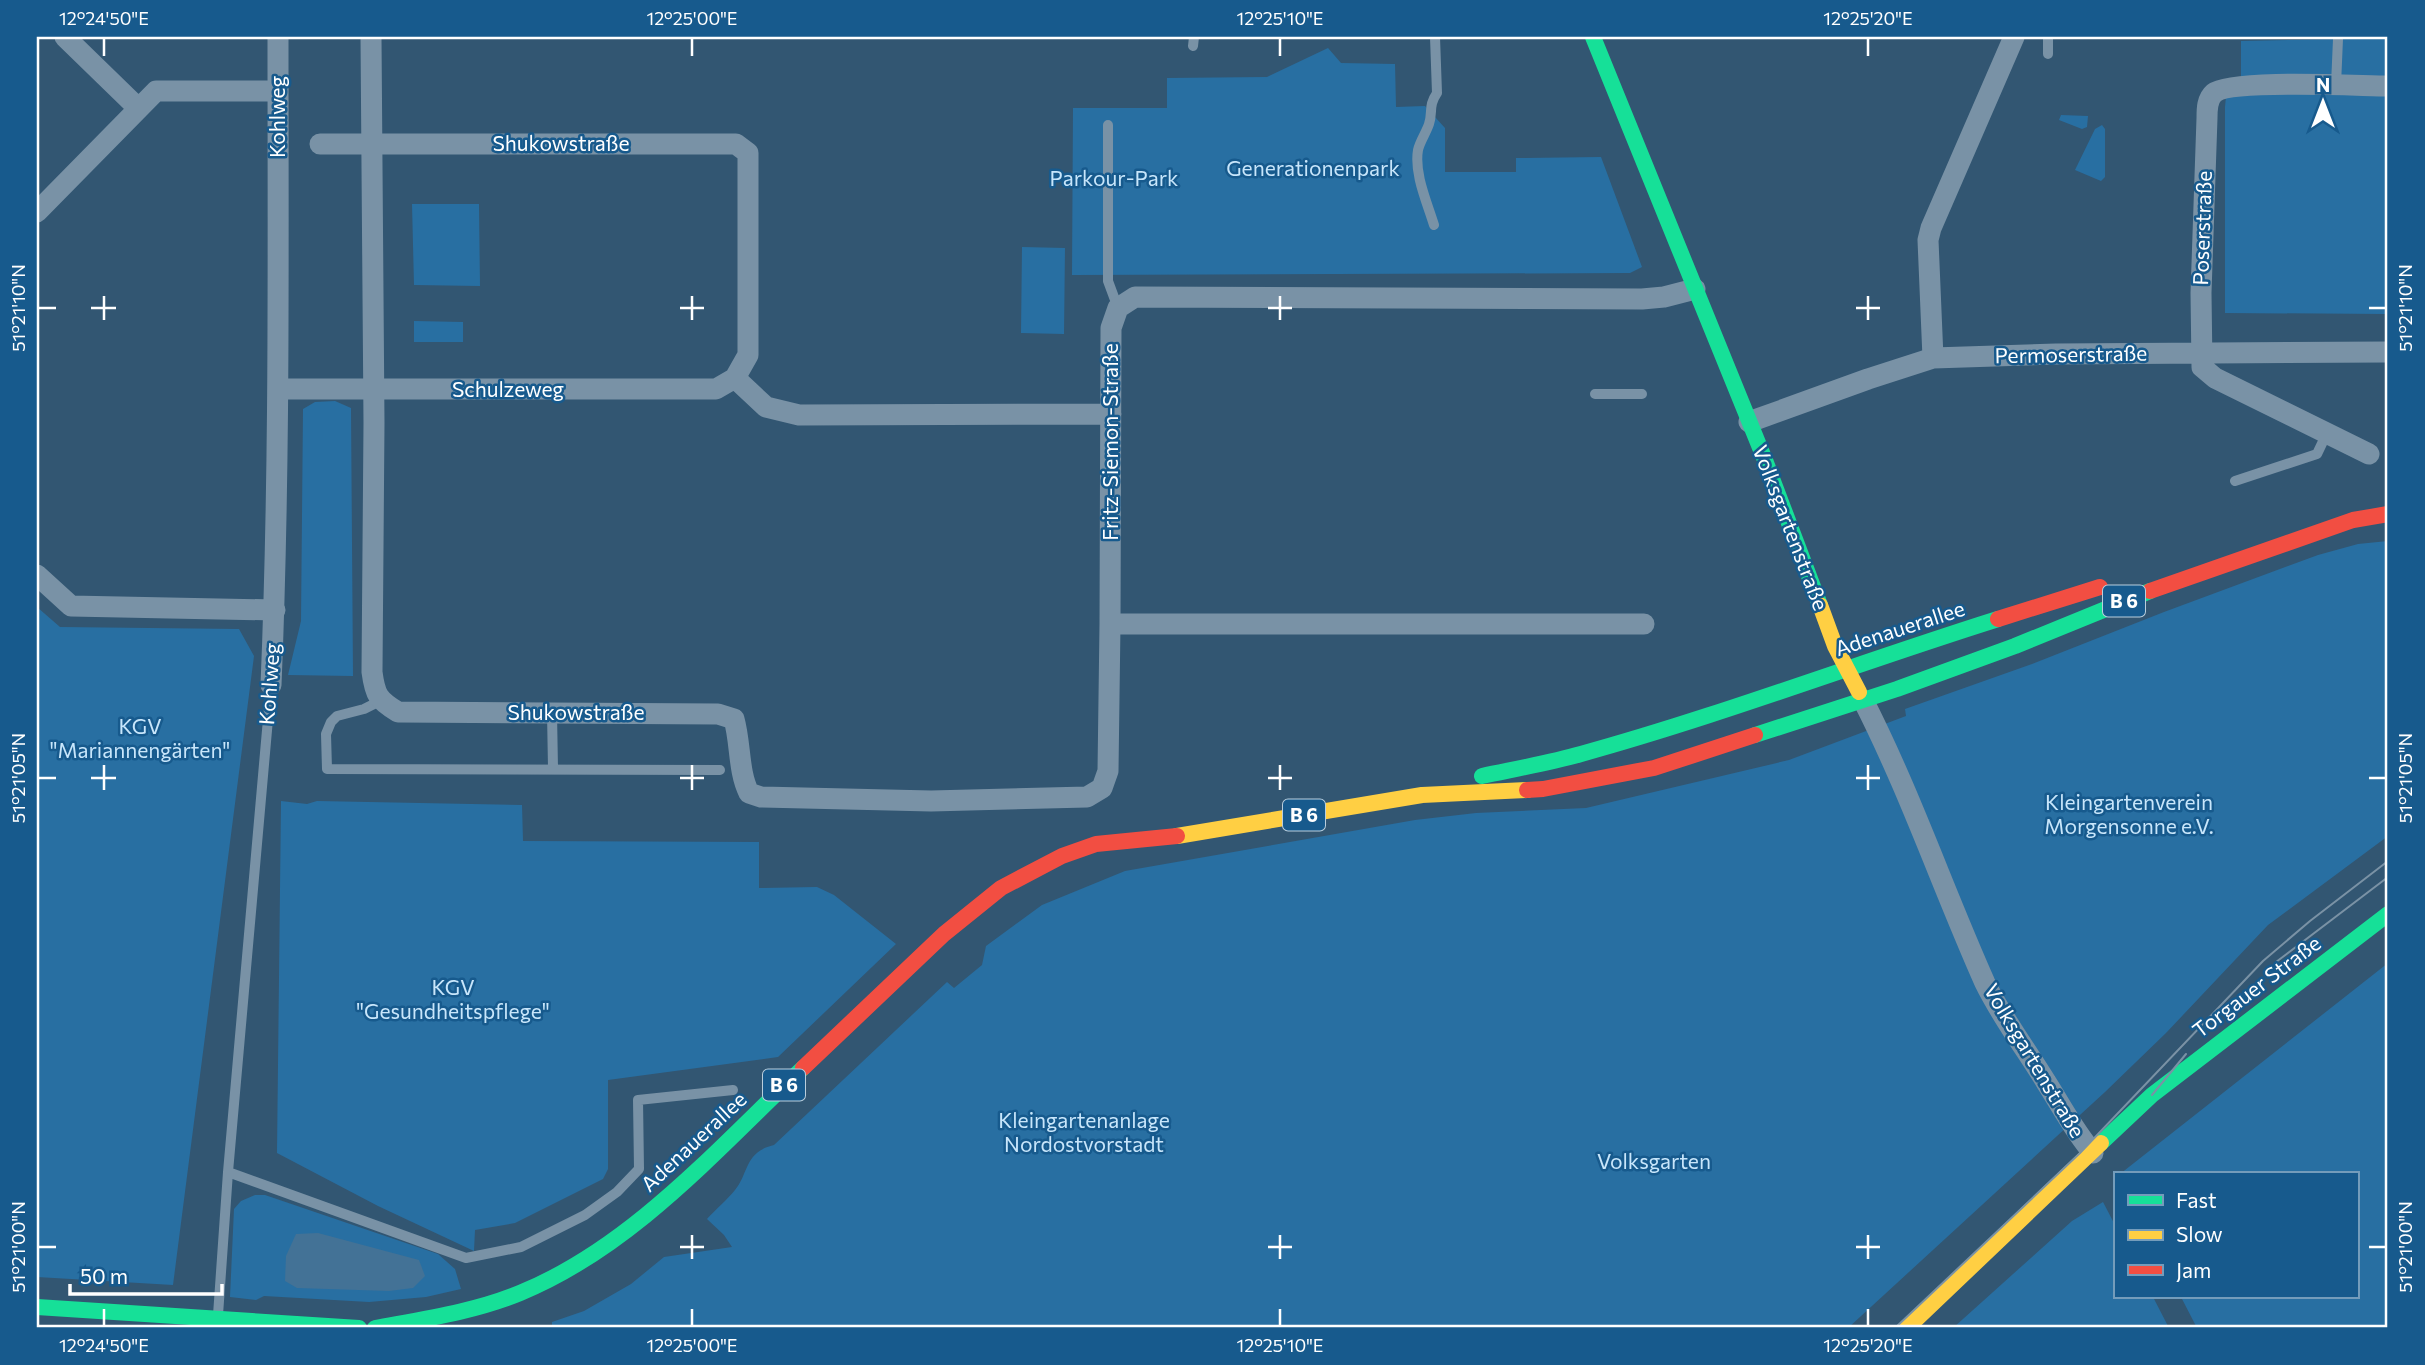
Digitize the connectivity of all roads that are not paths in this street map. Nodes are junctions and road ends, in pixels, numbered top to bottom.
1 (65, 37) edge
2 (278, 37) edge
3 (371, 37) edge
4 (1435, 37) edge
5 (1593, 37) edge
6 (2014, 37) edge
7 (2048, 37) edge
8 (2337, 39) dead end
9 (2048, 54) dead end
10 (2336, 85) junction
11 (2388, 86) edge
12 (278, 91) junction
13 (138, 108) junction
14 (1108, 125) dead end
15 (320, 144) dead end
16 (372, 145) junction
17 (37, 212) edge
18 (1434, 225) dead end
19 (1695, 289) junction
20 (1118, 308) junction
21 (2388, 352) edge
22 (2201, 353) junction
23 (1933, 358) junction
24 (735, 378) junction
25 (278, 389) junction
26 (373, 389) junction
27 (1595, 394) dead end
28 (1643, 394) dead end
29 (1111, 414) junction
30 (1749, 422) junction
31 (2327, 433) junction
32 (2369, 454) dead end
33 (2235, 481) dead end
34 (2388, 514) edge
35 (37, 575) edge
36 (2114, 582) dead end
37 (275, 610) junction
38 (1110, 624) junction
39 (1644, 624) dead end
40 (1846, 668) junction
41 (271, 685) joint
42 (1864, 700) junction
43 (380, 701) junction
44 (552, 713) junction
45 (553, 768) junction
46 (720, 770) dead end
47 (1422, 796) junction
48 (1186, 835) junction
49 (1074, 869) dead end
50 (2388, 914) edge
51 (733, 1090) dead end
52 (2093, 1153) junction
53 (228, 1172) junction
54 (37, 1307) edge
55 (217, 1328) edge
56 (359, 1328) edge
57 (375, 1328) edge
58 (1907, 1328) edge

1 - 13 street
2 - 12 street, Kohlweg
3 - 16 street
4 - 18 lane
5 - 19 main road, Volksgartenstraße
6 - 23 street
7 - 9 lane
8 - 10 lane
10 - 11 street, Poserstraße
10 - 22 street, Poserstraße
12 - 13 street
12 - 25 street, Kohlweg
13 - 17 street
14 - 20 lane
15 - 16 street, Shukowstraße
16 - 24 street, Shukowstraße
16 - 26 street
19 - 20 street
19 - 30 main road, Volksgartenstraße
20 - 29 street, Fritz-Siemon-Straße
21 - 22 street
22 - 23 street, Permoserstraße
22 - 31 street
23 - 30 street, Permoserstraße
24 - 26 street, Schulzeweg
24 - 29 street
25 - 26 street, Schulzeweg
25 - 37 street, Kohlweg
26 - 43 street
27 - 28 lane
29 - 38 street, Fritz-Siemon-Straße
30 - 40 main road, Volksgartenstraße
31 - 32 street
31 - 33 lane
34 - 42 main road, Adenauerallee / B 6
35 - 37 street
36 - 40 main road, Adenauerallee / B 6
37 - 41 street, Kohlweg
38 - 39 street
38 - 44 street, Shukowstraße
40 - 42 main road, Volksgartenstraße
40 - 47 main road, Adenauerallee / B 6
41 - 53 lane, Kohlweg
42 - 47 main road, Adenauerallee / B 6
42 - 52 street, Volksgartenstraße
43 - 44 street, Shukowstraße
43 - 45 lane
44 - 45 lane
45 - 46 lane
47 - 48 main road, Adenauerallee / B 6
48 - 49 main road, Adenauerallee / B 6
48 - 57 main road, Adenauerallee / B 6
50 - 52 main road, Torgauer Straße
51 - 53 lane
52 - 58 main road, Torgauer Straße
53 - 55 lane, Kohlweg
54 - 56 main road

